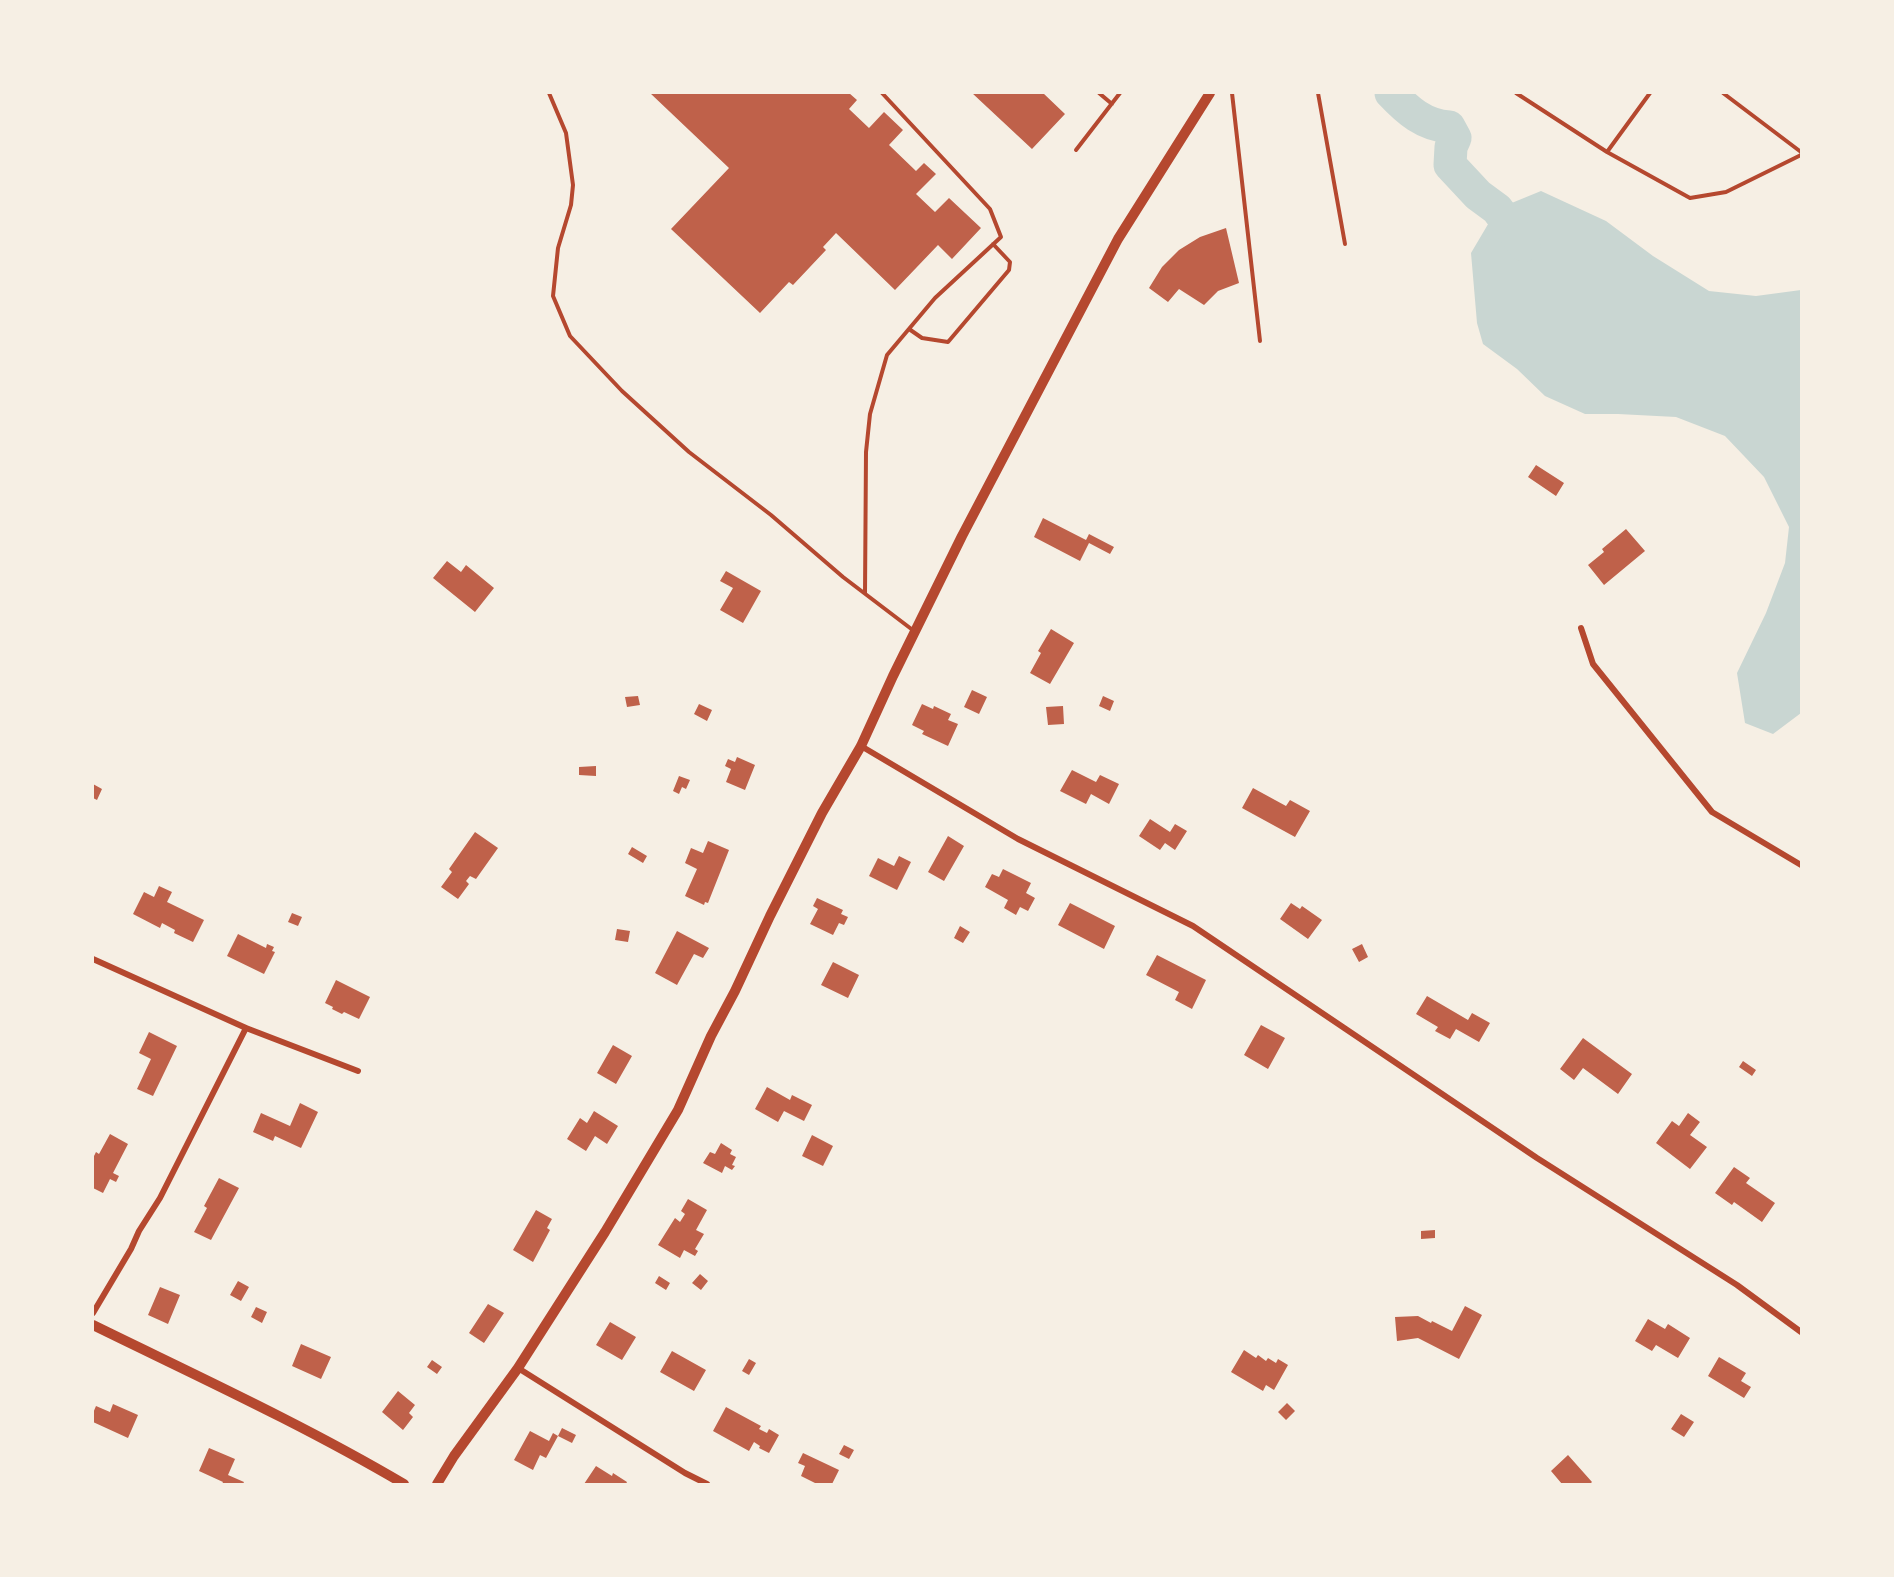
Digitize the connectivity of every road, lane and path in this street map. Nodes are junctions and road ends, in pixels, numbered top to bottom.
1 (549, 93) edge
2 (882, 93) edge
3 (1099, 93) edge
4 (1120, 93) edge
5 (1210, 93) edge
6 (1232, 93) edge
7 (1318, 93) edge
8 (1516, 93) edge
9 (1650, 93) edge
10 (1723, 93) edge
11 (1112, 104) junction
12 (1076, 150) dead end
13 (1607, 152) junction
14 (1801, 154) edge
15 (993, 244) junction
16 (1345, 244) dead end
17 (909, 329) junction
18 (1260, 341) dead end
19 (865, 594) junction
20 (1581, 628) dead end
21 (915, 632) junction
22 (861, 746) junction
23 (1801, 865) edge
24 (93, 959) edge
25 (246, 1028) junction
26 (358, 1071) dead end
27 (93, 1314) edge
28 (93, 1325) edge
29 (1801, 1332) edge
30 (518, 1368) junction
31 (404, 1484) edge
32 (437, 1484) edge
33 (707, 1484) edge

1 - 19 lane
2 - 15 lane
3 - 11 lane
4 - 11 lane
5 - 21 street
6 - 18 lane
7 - 16 lane
8 - 13 lane
9 - 13 lane
10 - 14 lane
11 - 12 lane
13 - 14 lane
15 - 17 lane
15 - 17 lane
17 - 19 lane
19 - 21 lane
20 - 23 street
21 - 22 street
22 - 29 street
22 - 30 street
24 - 25 street
25 - 26 street
25 - 27 street
28 - 31 street
30 - 32 street
30 - 33 street

